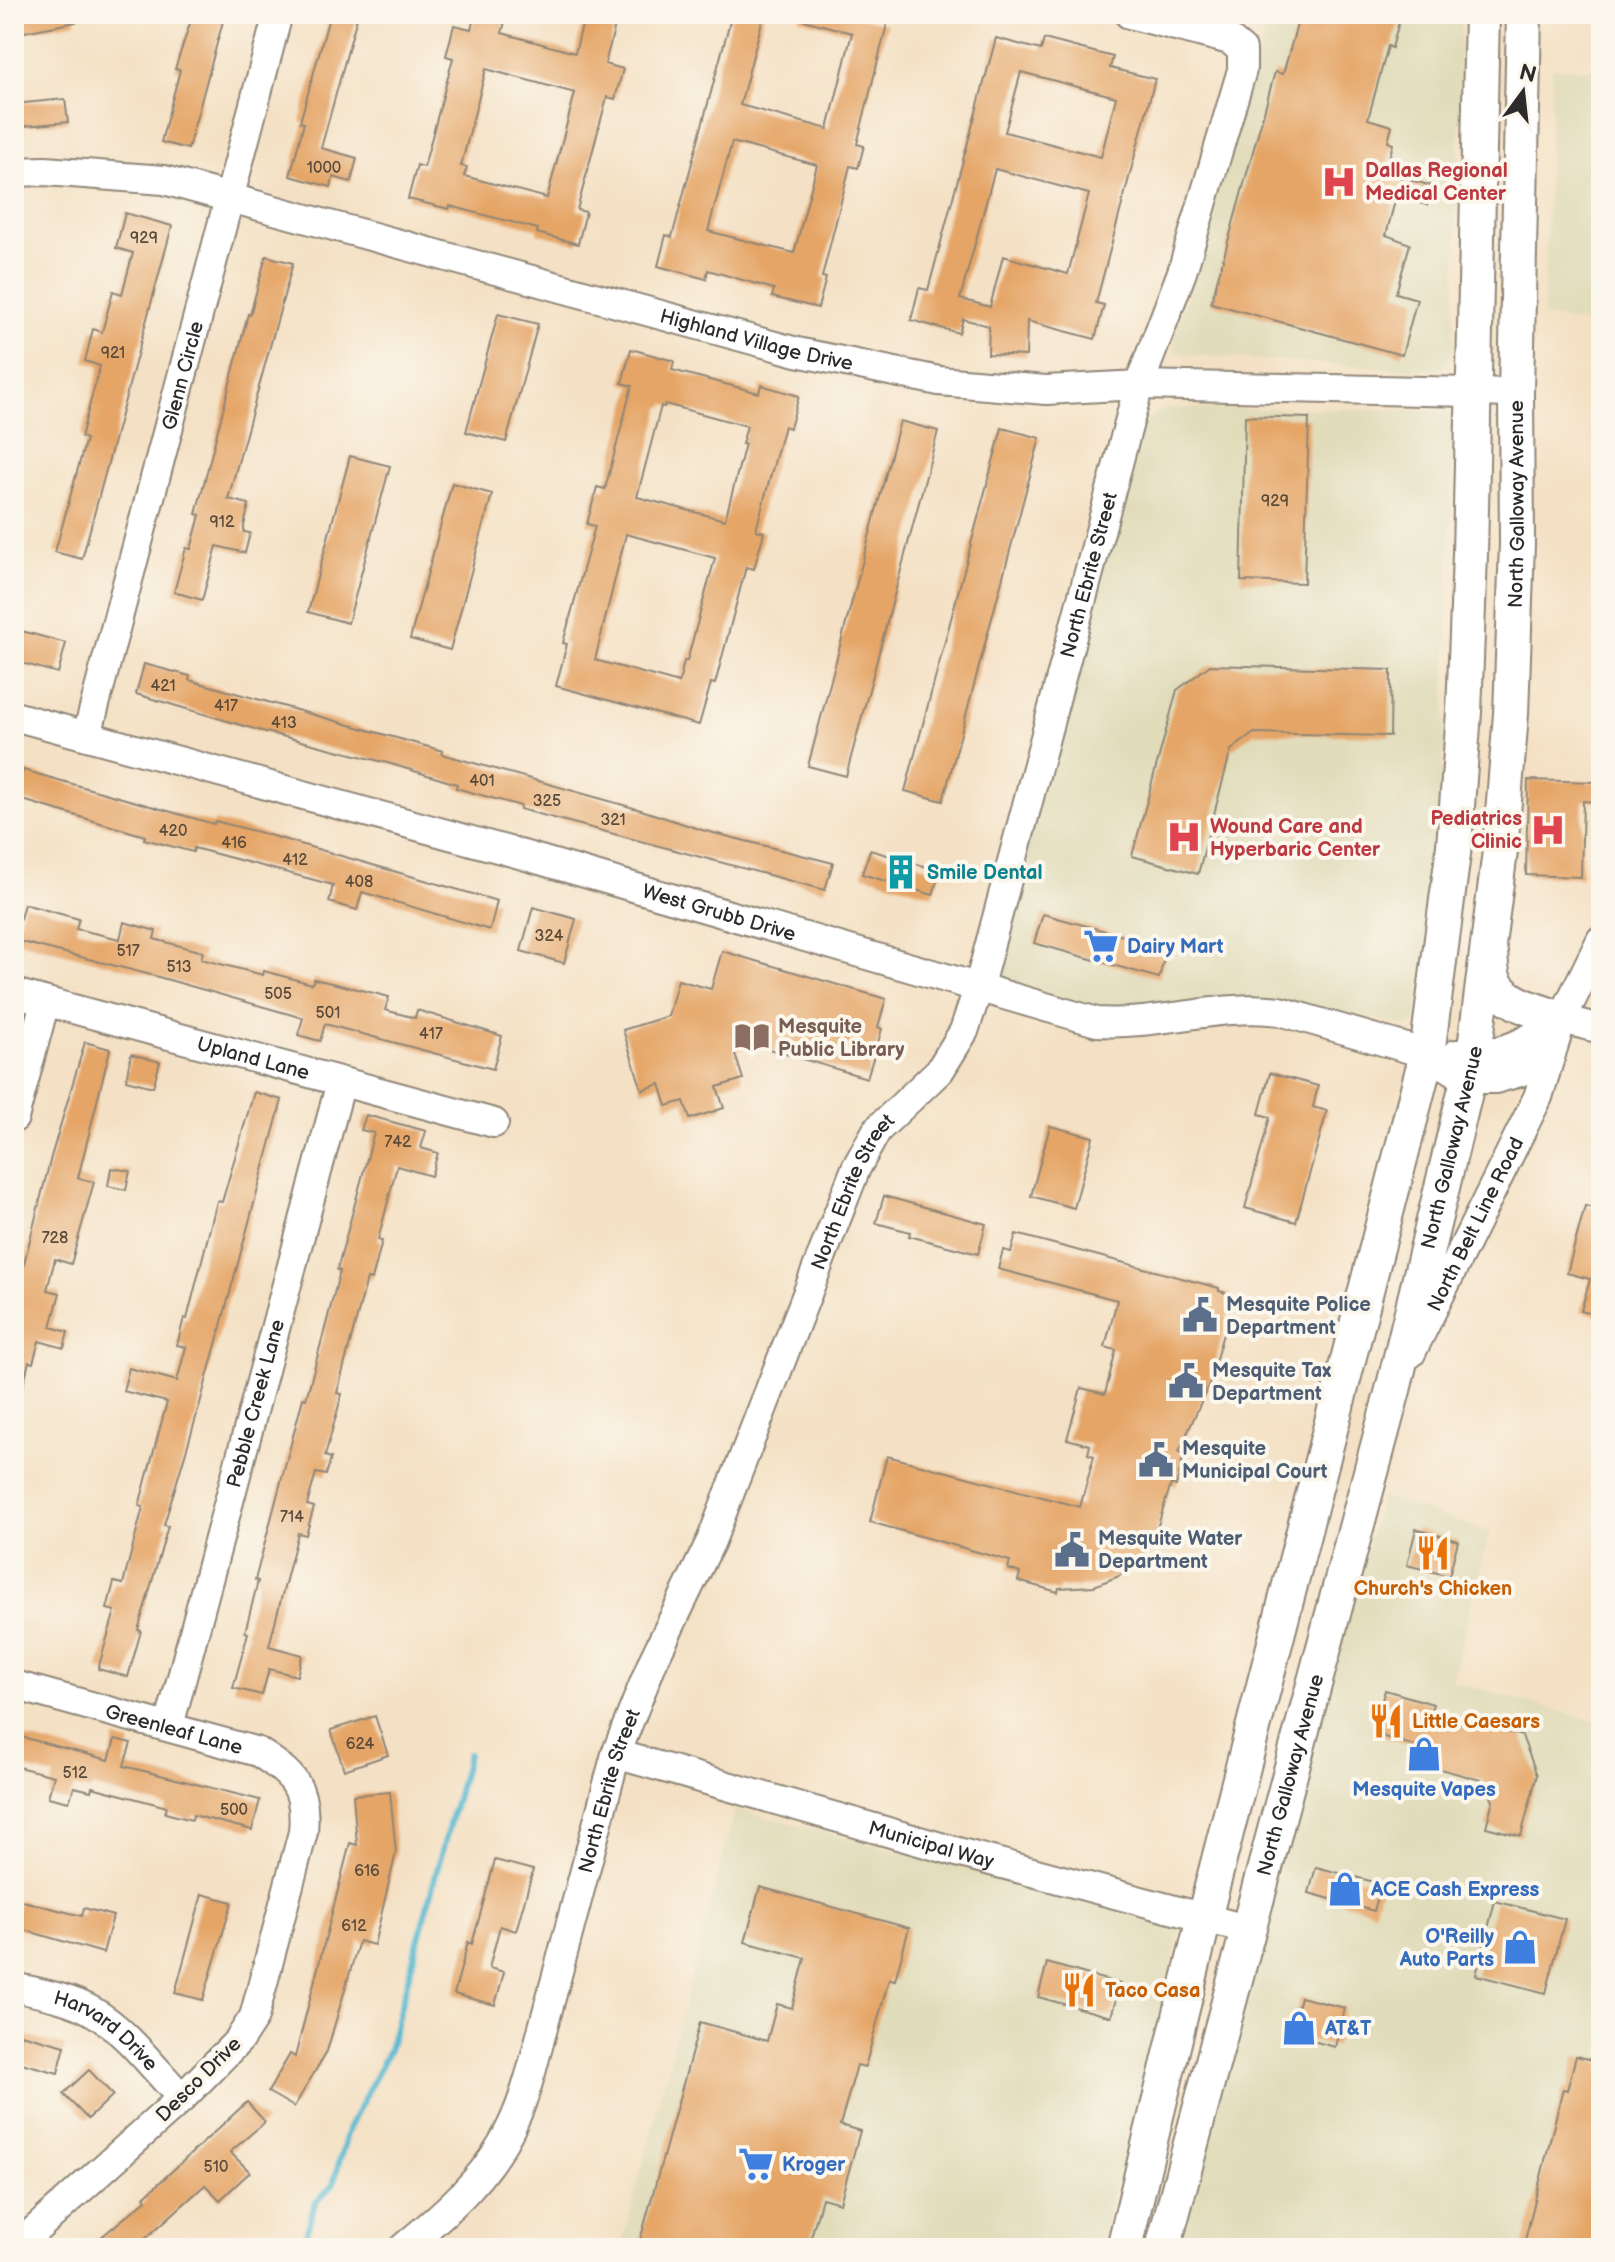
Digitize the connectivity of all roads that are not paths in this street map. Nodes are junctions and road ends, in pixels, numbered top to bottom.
1 (278, 14) edge
2 (1129, 14) edge
3 (1482, 14) edge
4 (1524, 14) edge
5 (14, 172) edge
6 (230, 200) junction
7 (1477, 222) junction
8 (1518, 280) junction
9 (1139, 385) junction
10 (1516, 393) junction
11 (1473, 394) junction
12 (1470, 541) junction
13 (1514, 635) junction
14 (14, 716) edge
15 (87, 735) junction
16 (1460, 767) junction
17 (1508, 770) junction
18 (1488, 938) junction
19 (1601, 940) edge
20 (978, 989) junction
21 (14, 993) edge
22 (45, 1002) junction
23 (1562, 1019) junction
24 (1601, 1029) edge
25 (1427, 1054) junction
26 (1551, 1054) junction
27 (1471, 1067) junction
28 (341, 1082) junction
29 (14, 1118) edge
30 (494, 1123) dead end
31 (1393, 1390) junction
32 (1272, 1658) junction
33 (1317, 1670) junction
34 (14, 1685) edge
35 (169, 1726) junction
36 (616, 1754) junction
37 (305, 1811) joint
38 (1204, 1918) junction
39 (1246, 1929) junction
40 (14, 1987) edge
41 (182, 2098) junction
42 (15, 2248) edge
43 (403, 2248) edge
44 (1124, 2248) edge
45 (1163, 2248) edge

1 - 6 street, Glenn Circle
2 - 9 street, North Ebrite Street
3 - 7 main road
4 - 8 main road, North Galloway Avenue
5 - 6 street, Highland Village Drive
6 - 9 street, Highland Village Drive
6 - 15 street, Glenn Circle
7 - 8 main road
7 - 11 main road
8 - 10 main road, North Galloway Avenue
9 - 11 street, Highland Village Drive
9 - 20 street, North Ebrite Street
10 - 11 street, Highland Village Drive
10 - 13 main road, North Galloway Avenue
11 - 12 main road
12 - 13 main road
12 - 16 main road
13 - 17 main road, North Galloway Avenue
14 - 15 street, West Grubb Drive
15 - 20 street, West Grubb Drive
16 - 17 main road
16 - 25 main road
17 - 18 main road, North Galloway Avenue
18 - 23 main road
18 - 27 main road, North Galloway Avenue
19 - 23 street
20 - 25 street, West Grubb Drive
20 - 36 street, North Ebrite Street
21 - 22 street, Upland Lane
22 - 28 street, Upland Lane
22 - 29 street
23 - 24 street
23 - 26 street
23 - 27 street
25 - 27 street, West Grubb Drive
25 - 32 main road
26 - 27 street
26 - 31 street, North Belt Line Road
27 - 31 main road, North Galloway Avenue
28 - 30 street, Upland Lane
28 - 35 street, Pebble Creek Lane
31 - 33 main road, North Galloway Avenue
32 - 33 main road
32 - 38 main road
33 - 39 main road, North Galloway Avenue
34 - 35 street, Greenleaf Lane
35 - 37 street, Greenleaf Lane
36 - 38 street, Municipal Way
36 - 43 street, North Ebrite Street
37 - 41 street, Desco Drive
38 - 39 street, Municipal Way
38 - 44 main road
39 - 45 main road, North Galloway Avenue
40 - 41 street, Harvard Drive
41 - 42 street, Desco Drive

